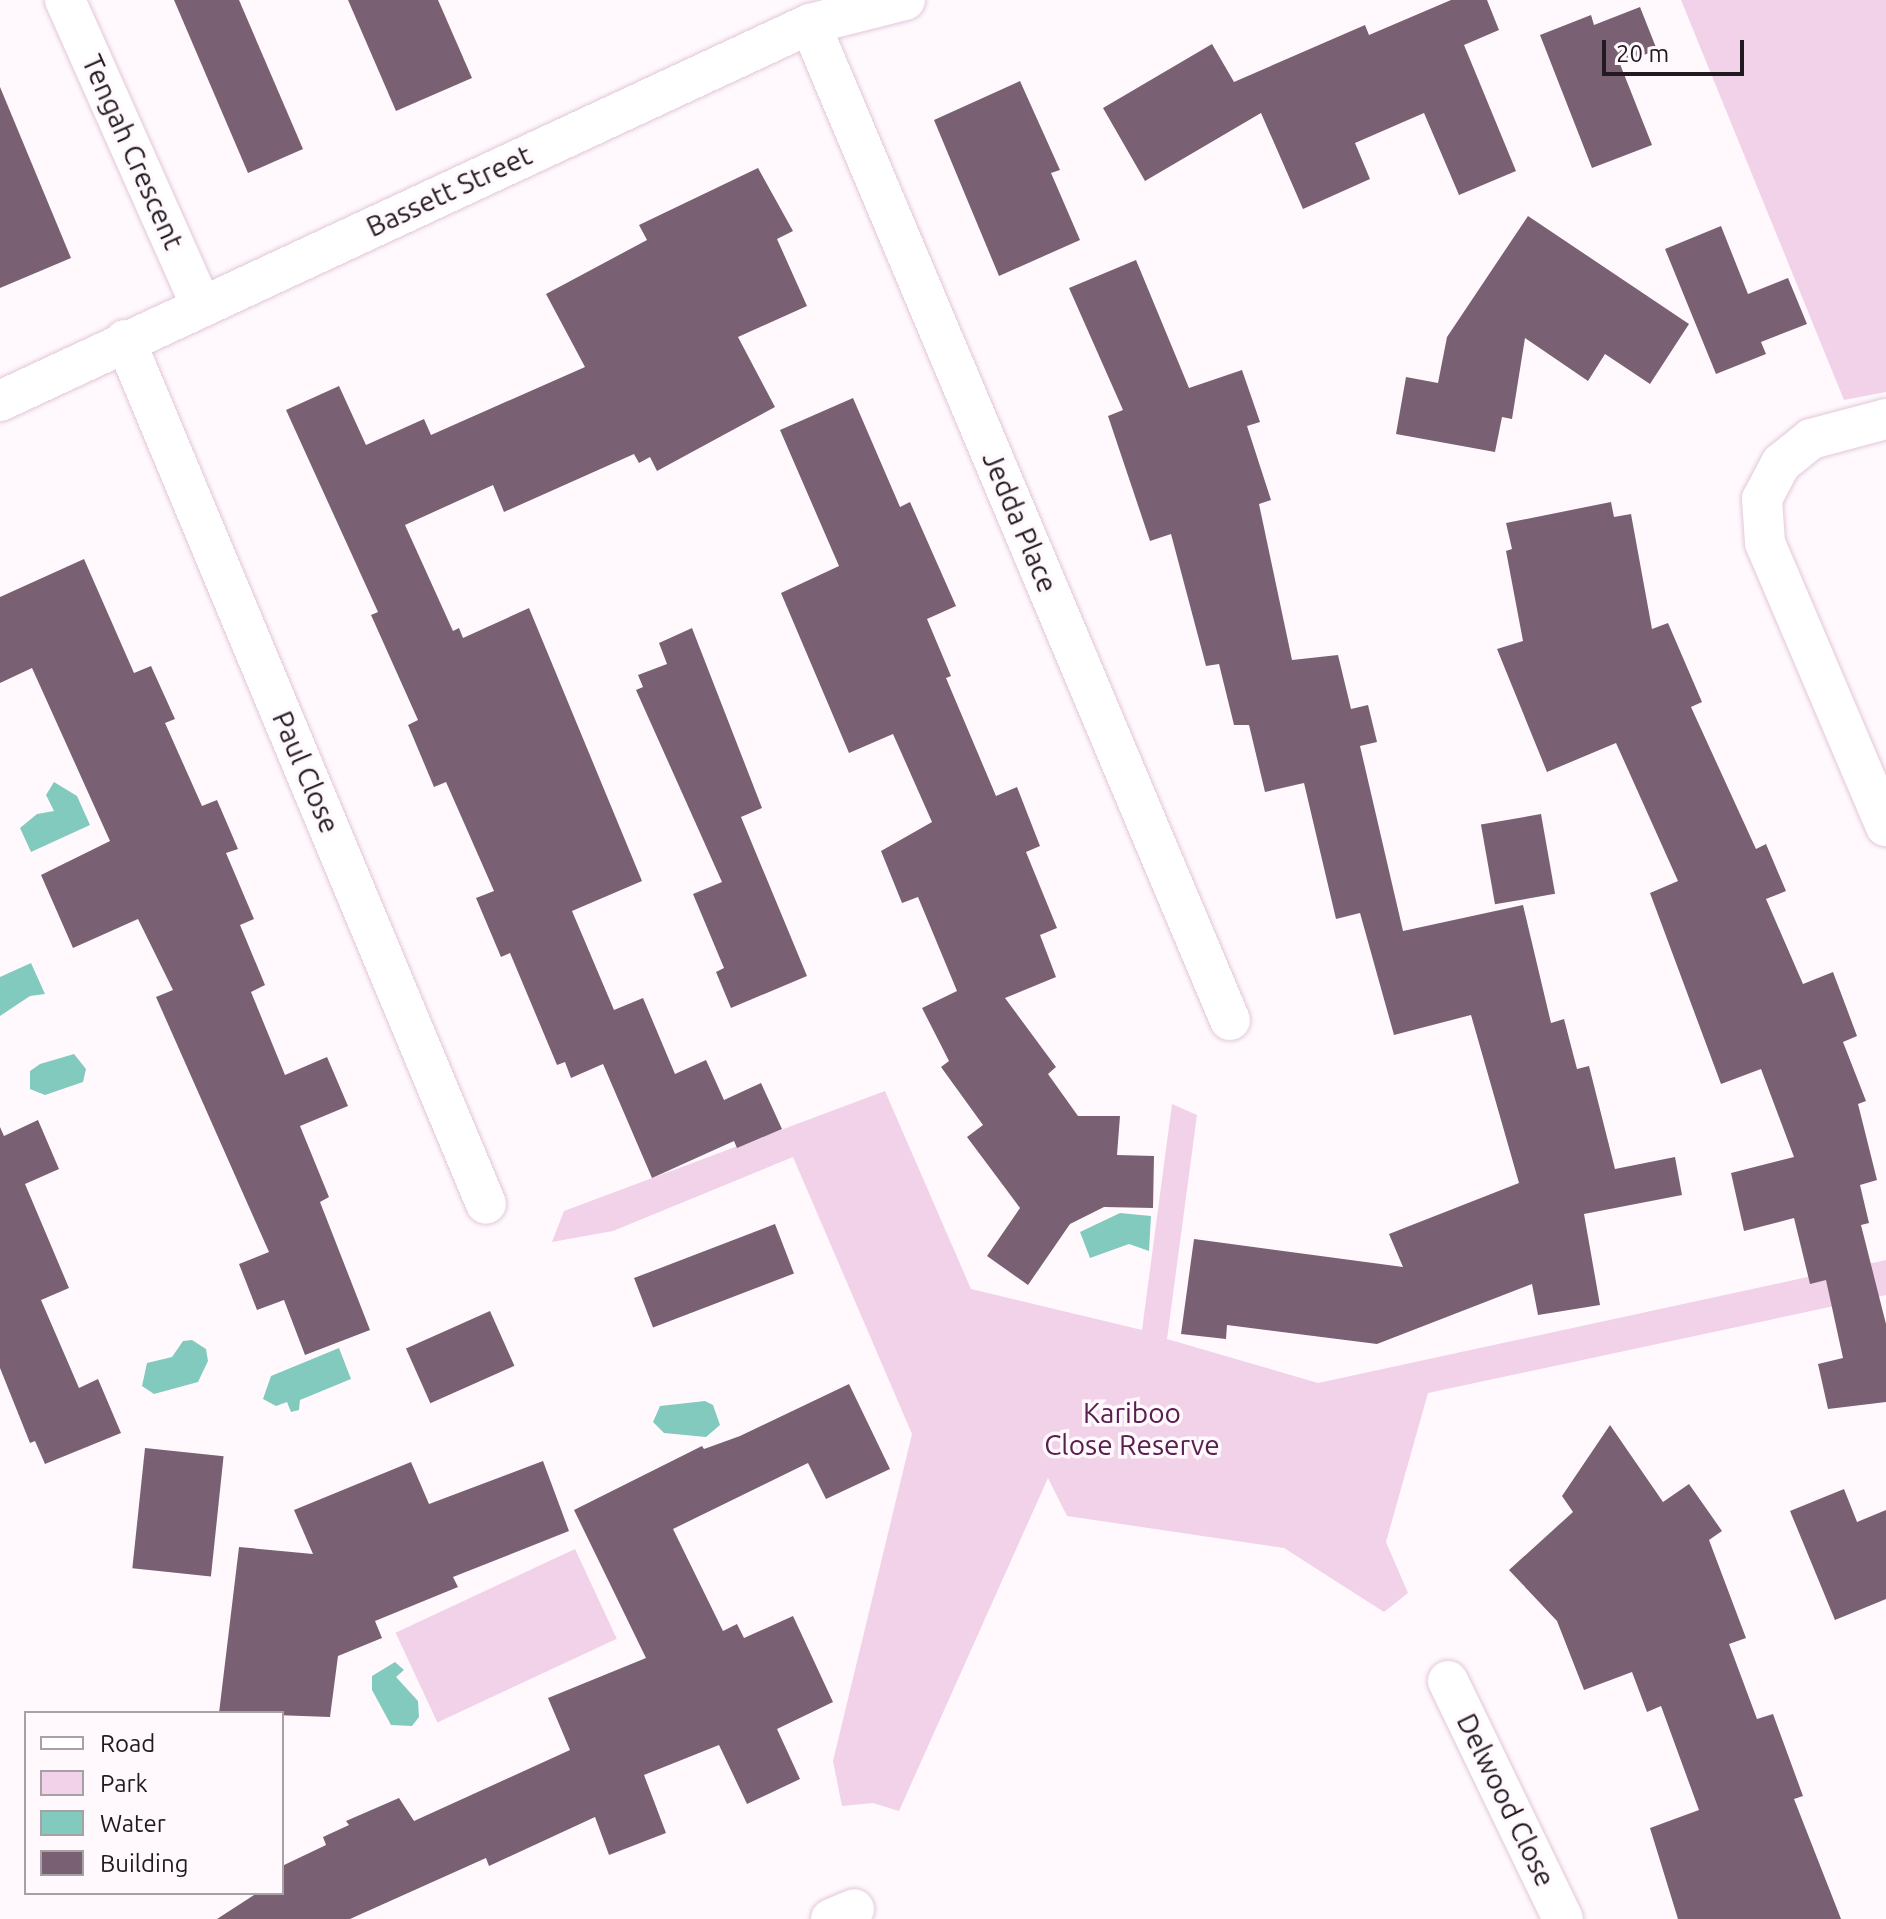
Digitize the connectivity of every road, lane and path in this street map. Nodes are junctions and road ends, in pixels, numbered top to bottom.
1 (65, 0) edge
2 (905, 0) edge
3 (810, 24) junction
4 (201, 305) junction
5 (125, 340) junction
6 (0, 401) edge
7 (1886, 419) edge
8 (1886, 826) edge
9 (1230, 1020) dead end
10 (486, 1204) dead end
11 (1448, 1681) dead end
12 (1563, 1919) edge

1 - 4 street, Tengah Crescent
2 - 3 street, Bassett Street
3 - 4 street, Bassett Street
3 - 9 street, Jedda Place
4 - 5 street, Bassett Street
5 - 6 street, Bassett Street
5 - 10 street, Paul Close
7 - 8 street
11 - 12 street, Delwood Close

